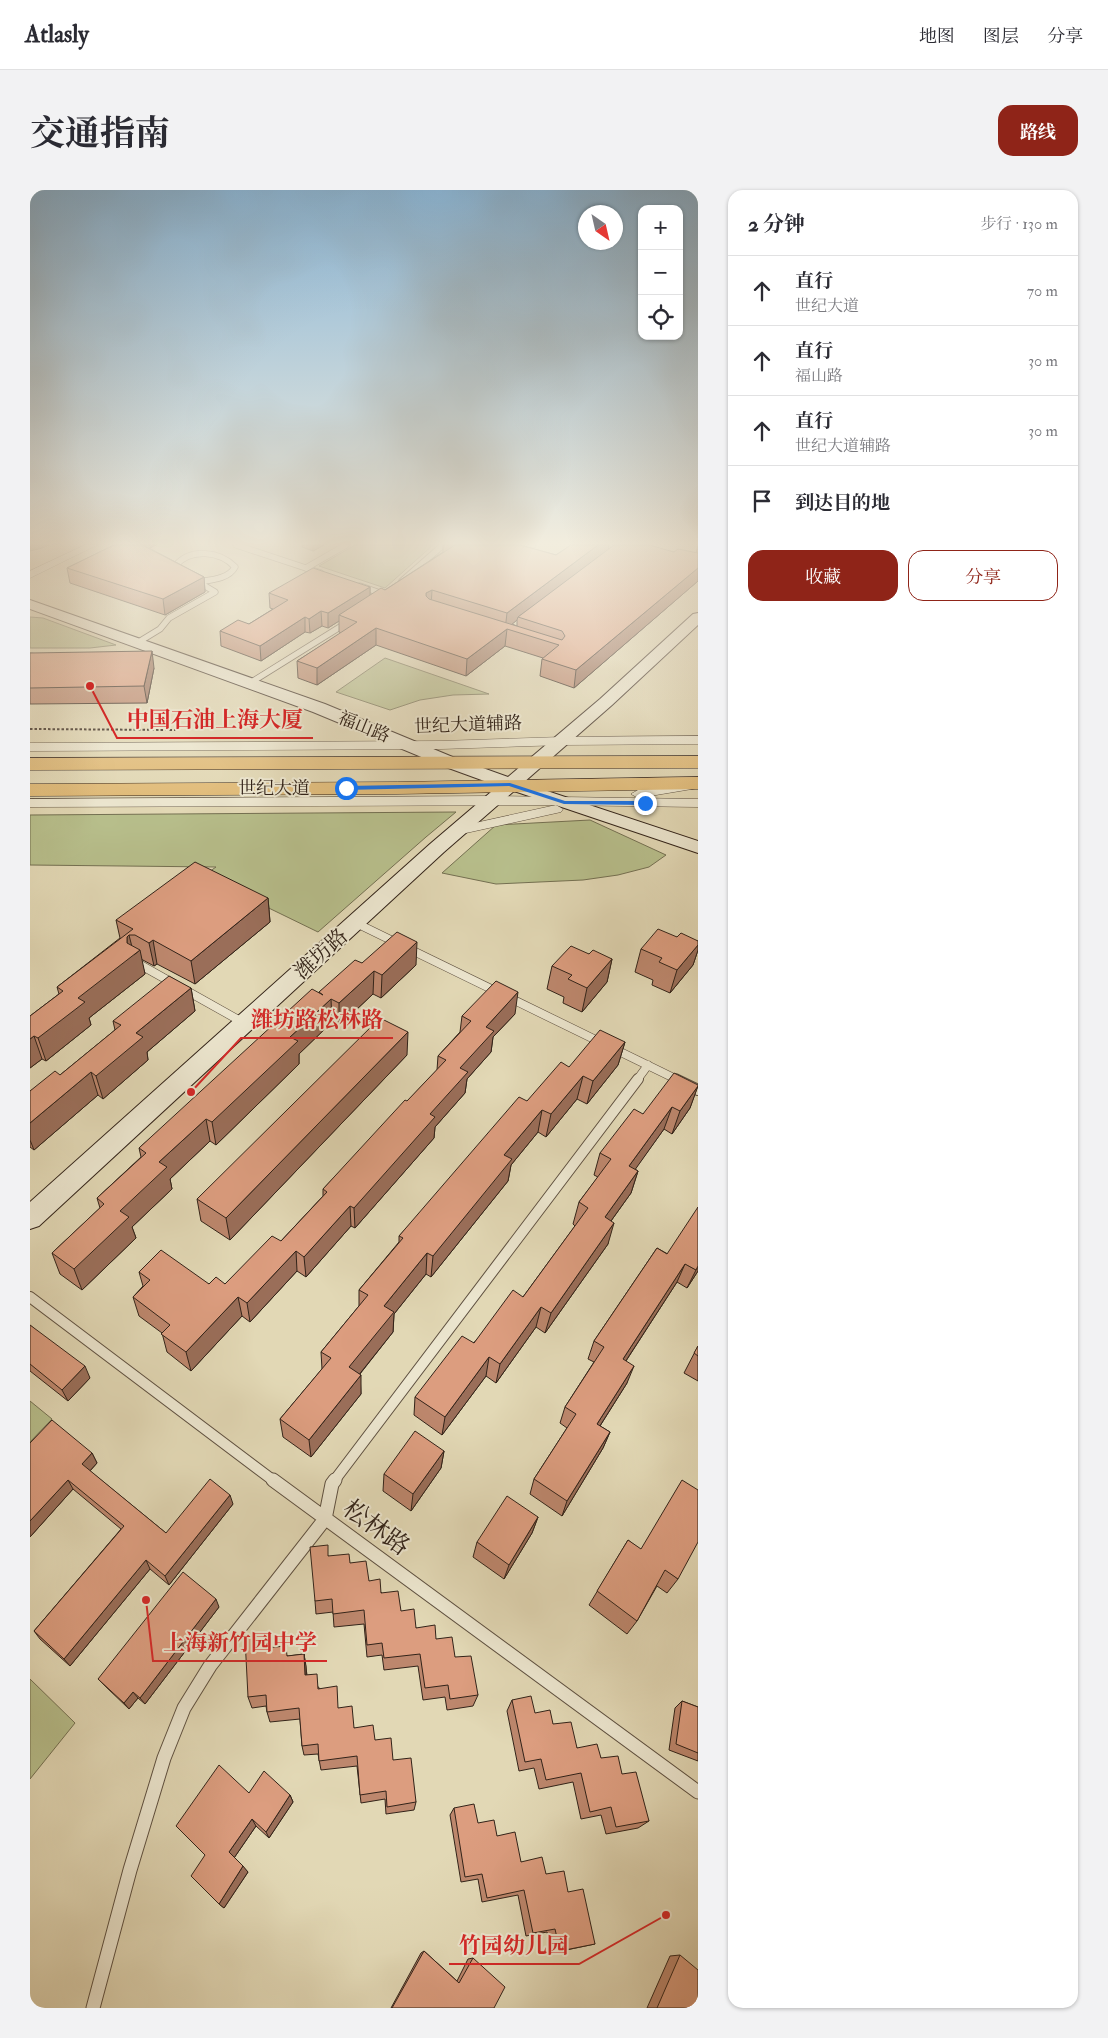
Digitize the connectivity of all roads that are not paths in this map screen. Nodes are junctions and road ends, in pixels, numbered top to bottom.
1 (102, 630) edge
2 (159, 630) edge
3 (335, 630) edge
4 (684, 630) edge
5 (138, 643) junction
6 (150, 655) edge
7 (170, 655) junction
8 (250, 683) junction
9 (562, 740) junction
10 (698, 740) edge
11 (410, 746) junction
12 (30, 747) edge
13 (449, 762) junction
14 (536, 762) junction
15 (698, 762) edge
16 (30, 764) edge
17 (510, 784) junction
18 (698, 784) edge
19 (30, 790) edge
20 (492, 800) junction
21 (30, 803) edge
22 (575, 803) junction
23 (645, 803) junction
24 (698, 803) edge
25 (627, 823) junction
26 (457, 831) junction
27 (698, 847) edge
28 (356, 923) junction
29 (137, 963) edge
30 (244, 1023) junction
31 (648, 1065) junction
32 (698, 1090) edge
33 (30, 1218) edge
34 (30, 1297) edge
35 (325, 1519) junction
36 (698, 1792) edge
37 (93, 2008) edge

1 - 5 street, 福山路
2 - 5 lane
3 - 8 lane
4 - 9 street, 潍坊路
5 - 7 street, 福山路
6 - 7 lane
7 - 8 street, 福山路
8 - 11 street, 福山路
9 - 10 street, 世纪大道辅路
9 - 11 street, 世纪大道辅路
9 - 14 street, 潍坊路
11 - 12 street, 世纪大道辅路
11 - 13 street, 福山路
13 - 14 main road, 世纪大道
13 - 16 main road, 世纪大道
13 - 17 street, 福山路
14 - 15 main road, 世纪大道
14 - 17 street, 潍坊路
17 - 18 main road, 世纪大道
17 - 19 main road, 世纪大道
17 - 20 street, 潍坊路
17 - 22 street, 福山路
18 - 22 street, 潍坊路
20 - 21 street
20 - 22 street
20 - 26 street, 潍坊路
22 - 23 street
22 - 25 street, 福山路
22 - 26 street, 潍坊路
23 - 24 street
23 - 25 street
25 - 27 street, 福山路
26 - 28 street, 潍坊路
28 - 30 street, 潍坊路
28 - 31 lane
29 - 30 lane
30 - 33 street, 潍坊路
31 - 32 lane
31 - 35 lane
34 - 35 lane, 松林路
35 - 36 lane, 松林路
35 - 37 lane

